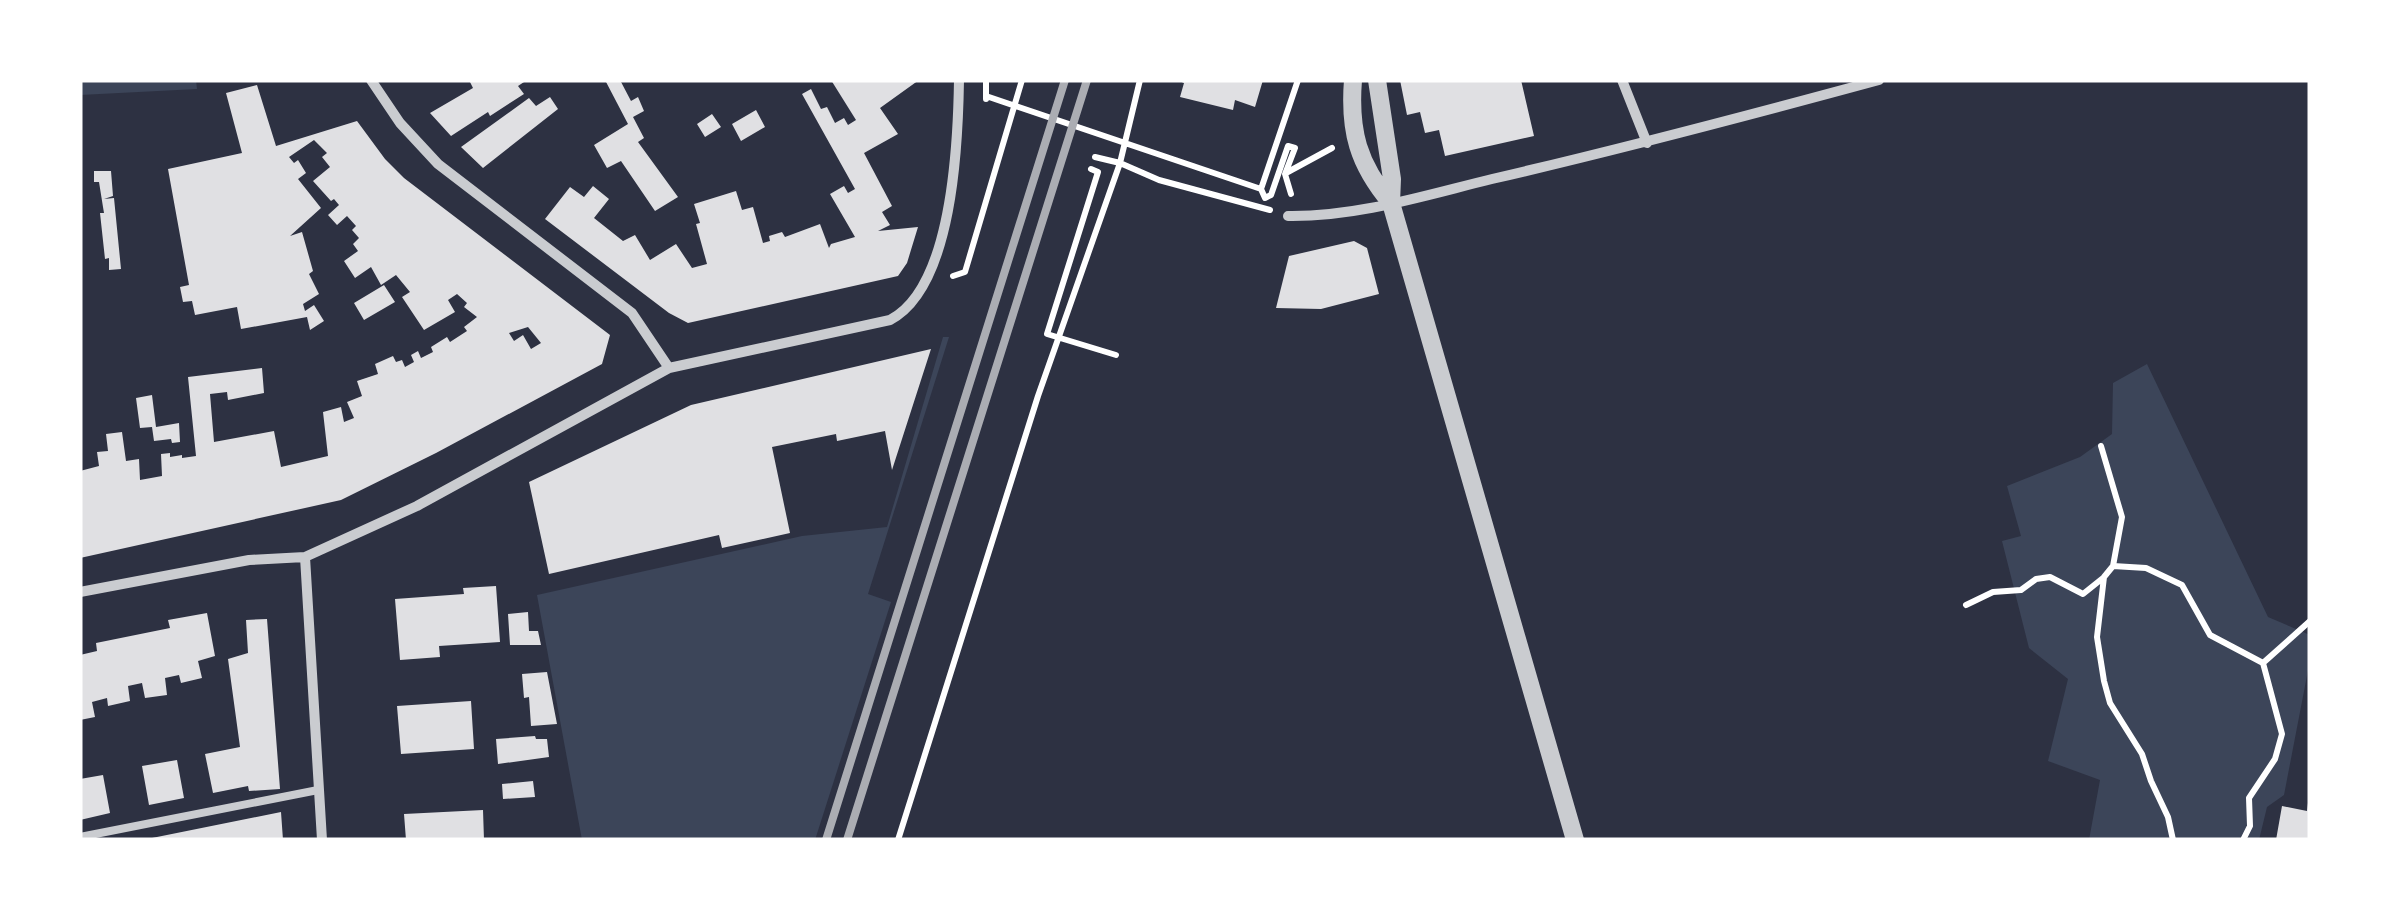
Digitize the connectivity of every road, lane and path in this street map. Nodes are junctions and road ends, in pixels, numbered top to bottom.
1 (371, 80) edge
2 (958, 80) edge
3 (986, 80) edge
4 (1022, 80) edge
5 (1140, 80) edge
6 (1298, 80) edge
7 (1353, 80) edge
8 (1377, 80) edge
9 (1622, 80) edge
10 (1879, 80) edge
11 (1355, 135) junction
12 (1647, 143) junction
13 (1095, 157) dead end
14 (1120, 163) junction
15 (1091, 169) dead end
16 (1260, 189) junction
17 (1391, 203) junction
18 (1288, 216) joint
19 (924, 287) junction
20 (1059, 336) junction
21 (1116, 355) dead end
22 (669, 368) junction
23 (2100, 446) dead end
24 (305, 558) junction
25 (2112, 566) junction
26 (2104, 577) junction
27 (80, 592) edge
28 (1966, 605) dead end
29 (2310, 620) edge
30 (2263, 663) junction
31 (318, 790) junction
32 (80, 837) edge
33 (322, 840) edge
34 (898, 840) edge
35 (1575, 840) edge
36 (2173, 840) edge
37 (2243, 840) edge

1 - 22 street
2 - 19 street
3 - 16 path
4 - 19 path
5 - 14 path
6 - 16 path
7 - 11 street
8 - 17 street
9 - 12 street
10 - 12 street
11 - 16 path
11 - 17 street
12 - 17 street
13 - 14 path
14 - 18 path
14 - 20 path
15 - 20 path
17 - 18 street
17 - 35 street
19 - 22 street
20 - 21 path
20 - 34 path
22 - 24 street
23 - 25 path
24 - 27 street
24 - 31 street
25 - 26 path
25 - 30 path
26 - 28 path
26 - 36 path
29 - 30 path
30 - 37 path
31 - 32 lane
31 - 33 street

